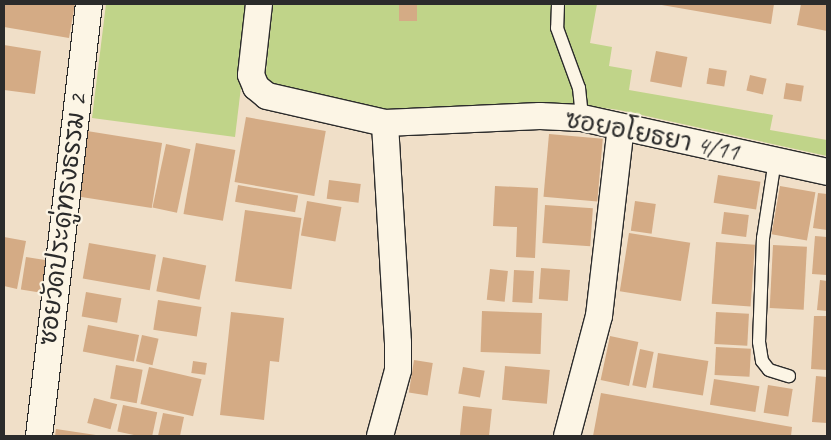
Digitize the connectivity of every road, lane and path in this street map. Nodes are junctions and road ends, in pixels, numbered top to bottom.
1 (89, 4) edge
2 (259, 4) edge
3 (558, 4) edge
4 (582, 118) junction
5 (385, 123) junction
6 (621, 127) junction
7 (775, 160) junction
8 (827, 172) edge
9 (789, 376) dead end
10 (39, 436) edge
11 (380, 436) edge
12 (568, 436) edge

1 - 10 street, ซอยวัดประดู่ทรงธรรม 2
2 - 5 street, ซอยอโยธยา 4/11
3 - 4 lane
4 - 5 street, ซอยอโยธยา 4/11
4 - 6 street, ซอยอโยธยา 4/11
5 - 11 street
6 - 7 street, ซอยอโยธยา 4/11
6 - 12 street
7 - 8 street, ซอยอโยธยา 4/11
7 - 9 lane

